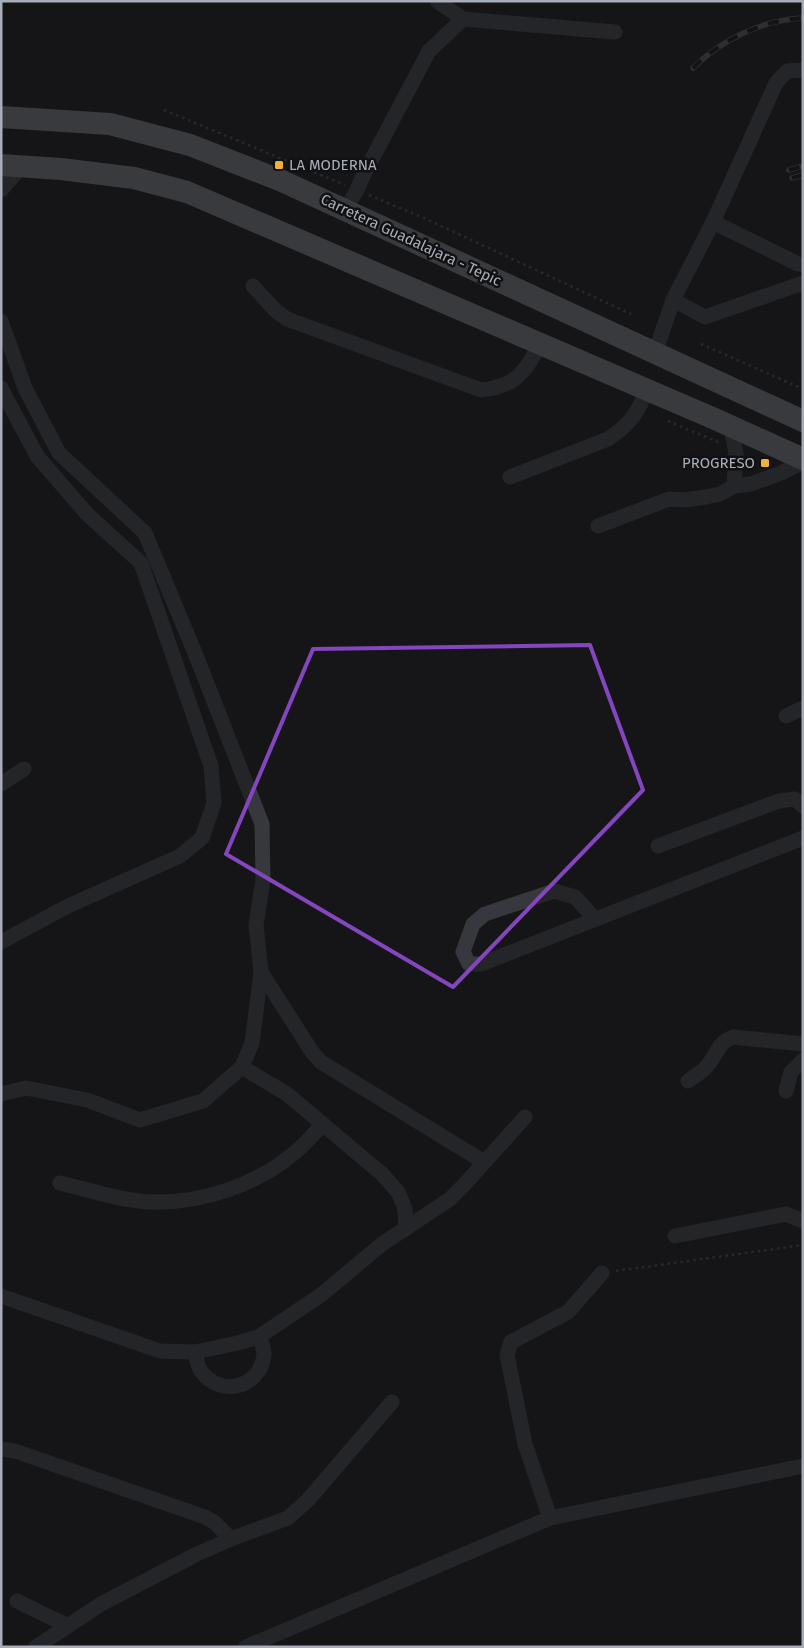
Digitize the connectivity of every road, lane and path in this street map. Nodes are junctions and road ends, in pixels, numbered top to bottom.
1 (437, 1) edge
2 (463, 19) junction
3 (615, 32) dead end
4 (803, 70) edge
5 (164, 110) dead end
6 (1, 117) edge
7 (12, 166) edge
8 (1, 190) edge
9 (357, 190) junction
10 (345, 210) junction
11 (713, 222) junction
12 (803, 265) edge
13 (803, 282) edge
14 (253, 286) dead end
15 (673, 300) junction
16 (631, 314) dead end
17 (1, 321) edge
18 (540, 343) junction
19 (701, 344) dead end
20 (655, 353) junction
21 (19, 372) junction
22 (1, 380) edge
23 (1, 388) edge
24 (731, 388) junction
25 (647, 389) junction
26 (803, 389) edge
27 (803, 411) edge
28 (803, 421) edge
29 (668, 422) dead end
30 (726, 434) junction
31 (803, 460) edge
32 (510, 477) dead end
33 (89, 482) junction
34 (734, 486) junction
35 (72, 497) junction
36 (133, 522) junction
37 (598, 526) dead end
38 (116, 541) junction
39 (197, 658) junction
40 (177, 667) junction
41 (803, 708) edge
42 (786, 716) dead end
43 (24, 770) dead end
44 (1, 784) edge
45 (803, 806) edge
46 (803, 838) edge
47 (658, 846) dead end
48 (595, 919) junction
49 (1, 942) edge
50 (261, 972) junction
51 (803, 1044) edge
52 (803, 1060) edge
53 (242, 1066) junction
54 (688, 1081) dead end
55 (786, 1091) dead end
56 (1, 1094) edge
57 (525, 1117) dead end
58 (323, 1124) junction
59 (484, 1162) junction
60 (60, 1183) dead end
61 (803, 1221) edge
62 (406, 1229) junction
63 (676, 1236) dead end
64 (803, 1245) edge
65 (602, 1273) joint
66 (1, 1296) edge
67 (260, 1336) junction
68 (195, 1352) junction
69 (392, 1402) dead end
70 (1, 1449) edge
71 (803, 1466) edge
72 (550, 1518) junction
73 (231, 1539) junction
74 (17, 1601) dead end
75 (68, 1626) junction
76 (36, 1647) edge
77 (246, 1647) edge

1 - 2 street
2 - 3 street
2 - 9 street
4 - 11 street
5 - 9 path
6 - 10 highway, Carretera Guadalajara - Tepic
7 - 8 street
7 - 18 highway
9 - 10 street
9 - 16 path
10 - 20 highway, Carretera Guadalajara - Tepic
11 - 12 street
11 - 15 street
13 - 15 street
14 - 18 street
15 - 20 street
17 - 21 street
18 - 25 highway
19 - 26 path
20 - 24 highway, Carretera Guadalajara - Tepic
21 - 22 street
21 - 33 street
23 - 35 street
24 - 27 highway
24 - 28 highway, Carretera Guadalajara - Tepic
25 - 30 highway
25 - 32 street
29 - 30 path
30 - 31 highway
30 - 34 street
31 - 34 street
33 - 35 street
33 - 36 street
34 - 37 street
35 - 38 street
36 - 38 street
36 - 39 street
38 - 40 street
39 - 40 street
39 - 50 street
40 - 49 street
41 - 42 street
43 - 44 street
45 - 47 street
46 - 48 street
48 - 48 street
50 - 53 street
50 - 59 street
51 - 54 street
52 - 55 street
53 - 56 street
53 - 58 street
57 - 59 street
58 - 60 street
58 - 62 street
59 - 62 street
61 - 63 street
62 - 67 street
64 - 65 path
65 - 72 street
66 - 68 street
67 - 68 street
67 - 68 street
69 - 73 street
70 - 73 street
71 - 72 street
72 - 77 street
73 - 75 street
74 - 75 street
75 - 76 street

